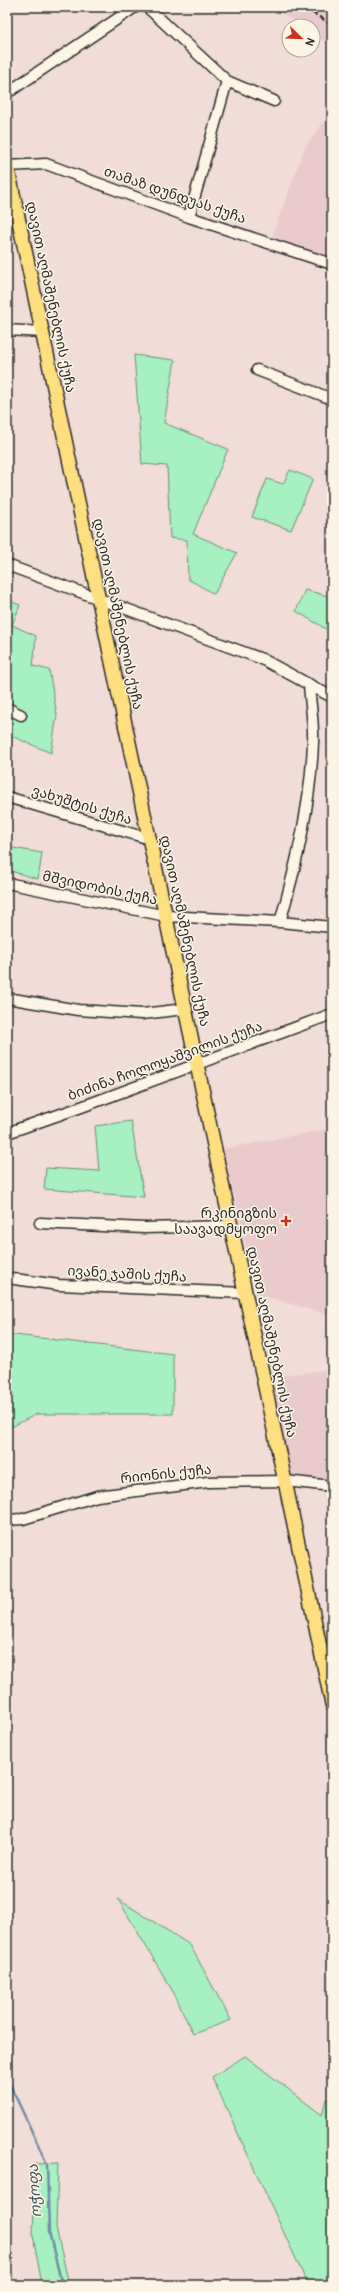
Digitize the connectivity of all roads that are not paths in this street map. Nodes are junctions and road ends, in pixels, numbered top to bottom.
1 (134, 7) edge
2 (147, 7) edge
3 (227, 81) junction
4 (7, 93) edge
5 (274, 101) dead end
6 (7, 165) edge
7 (188, 217) junction
8 (332, 264) edge
9 (7, 330) edge
10 (42, 332) junction
11 (257, 370) dead end
12 (332, 399) edge
13 (7, 565) edge
14 (98, 597) junction
15 (309, 684) junction
16 (332, 697) edge
17 (7, 708) edge
18 (21, 716) dead end
19 (7, 797) edge
20 (150, 839) junction
21 (7, 883) edge
22 (166, 916) junction
23 (280, 922) junction
24 (332, 927) edge
25 (7, 998) edge
26 (185, 1009) junction
27 (332, 1014) edge
28 (197, 1064) junction
29 (7, 1132) edge
30 (40, 1223) dead end
31 (231, 1226) junction
32 (7, 1278) edge
33 (245, 1294) junction
34 (285, 1481) junction
35 (332, 1486) edge
36 (7, 1520) edge
37 (332, 1704) edge

1 - 4 street
2 - 3 street
3 - 5 street
3 - 7 street
6 - 7 street, თამაზ დუნდუას ქუჩა
6 - 10 main road, დავით აღმაშენებლის ქუჩა
7 - 8 street, თამაზ დუნდუას ქუჩა
9 - 10 street
10 - 14 main road, დავით აღმაშენებლის ქუჩა
11 - 12 street
13 - 14 street
14 - 15 street
14 - 20 main road, დავით აღმაშენებლის ქუჩა
15 - 16 street
15 - 23 street
17 - 18 street
19 - 20 street, ვახუშტის ქუჩა
20 - 22 main road, დავით აღმაშენებლის ქუჩა
21 - 22 street, მშვიდობის ქუჩა
22 - 23 street, მშვიდობის ქუჩა
22 - 26 main road, დავით აღმაშენებლის ქუჩა
23 - 24 street, მშვიდობის ქუჩა
25 - 26 street
26 - 28 main road, დავით აღმაშენებლის ქუჩა
27 - 28 street, ბიძინა ჩოლოყაშვილის ქუჩა
28 - 29 street, ბიძინა ჩოლოყაშვილის ქუჩა
28 - 31 main road, დავით აღმაშენებლის ქუჩა
30 - 31 street
31 - 33 main road, დავით აღმაშენებლის ქუჩა
32 - 33 street, ივანე ჯაშის ქუჩა
33 - 34 main road, დავით აღმაშენებლის ქუჩა
34 - 35 street, რიონის ქუჩა
34 - 36 street, რიონის ქუჩა
34 - 37 main road, დავით აღმაშენებლის ქუჩა

